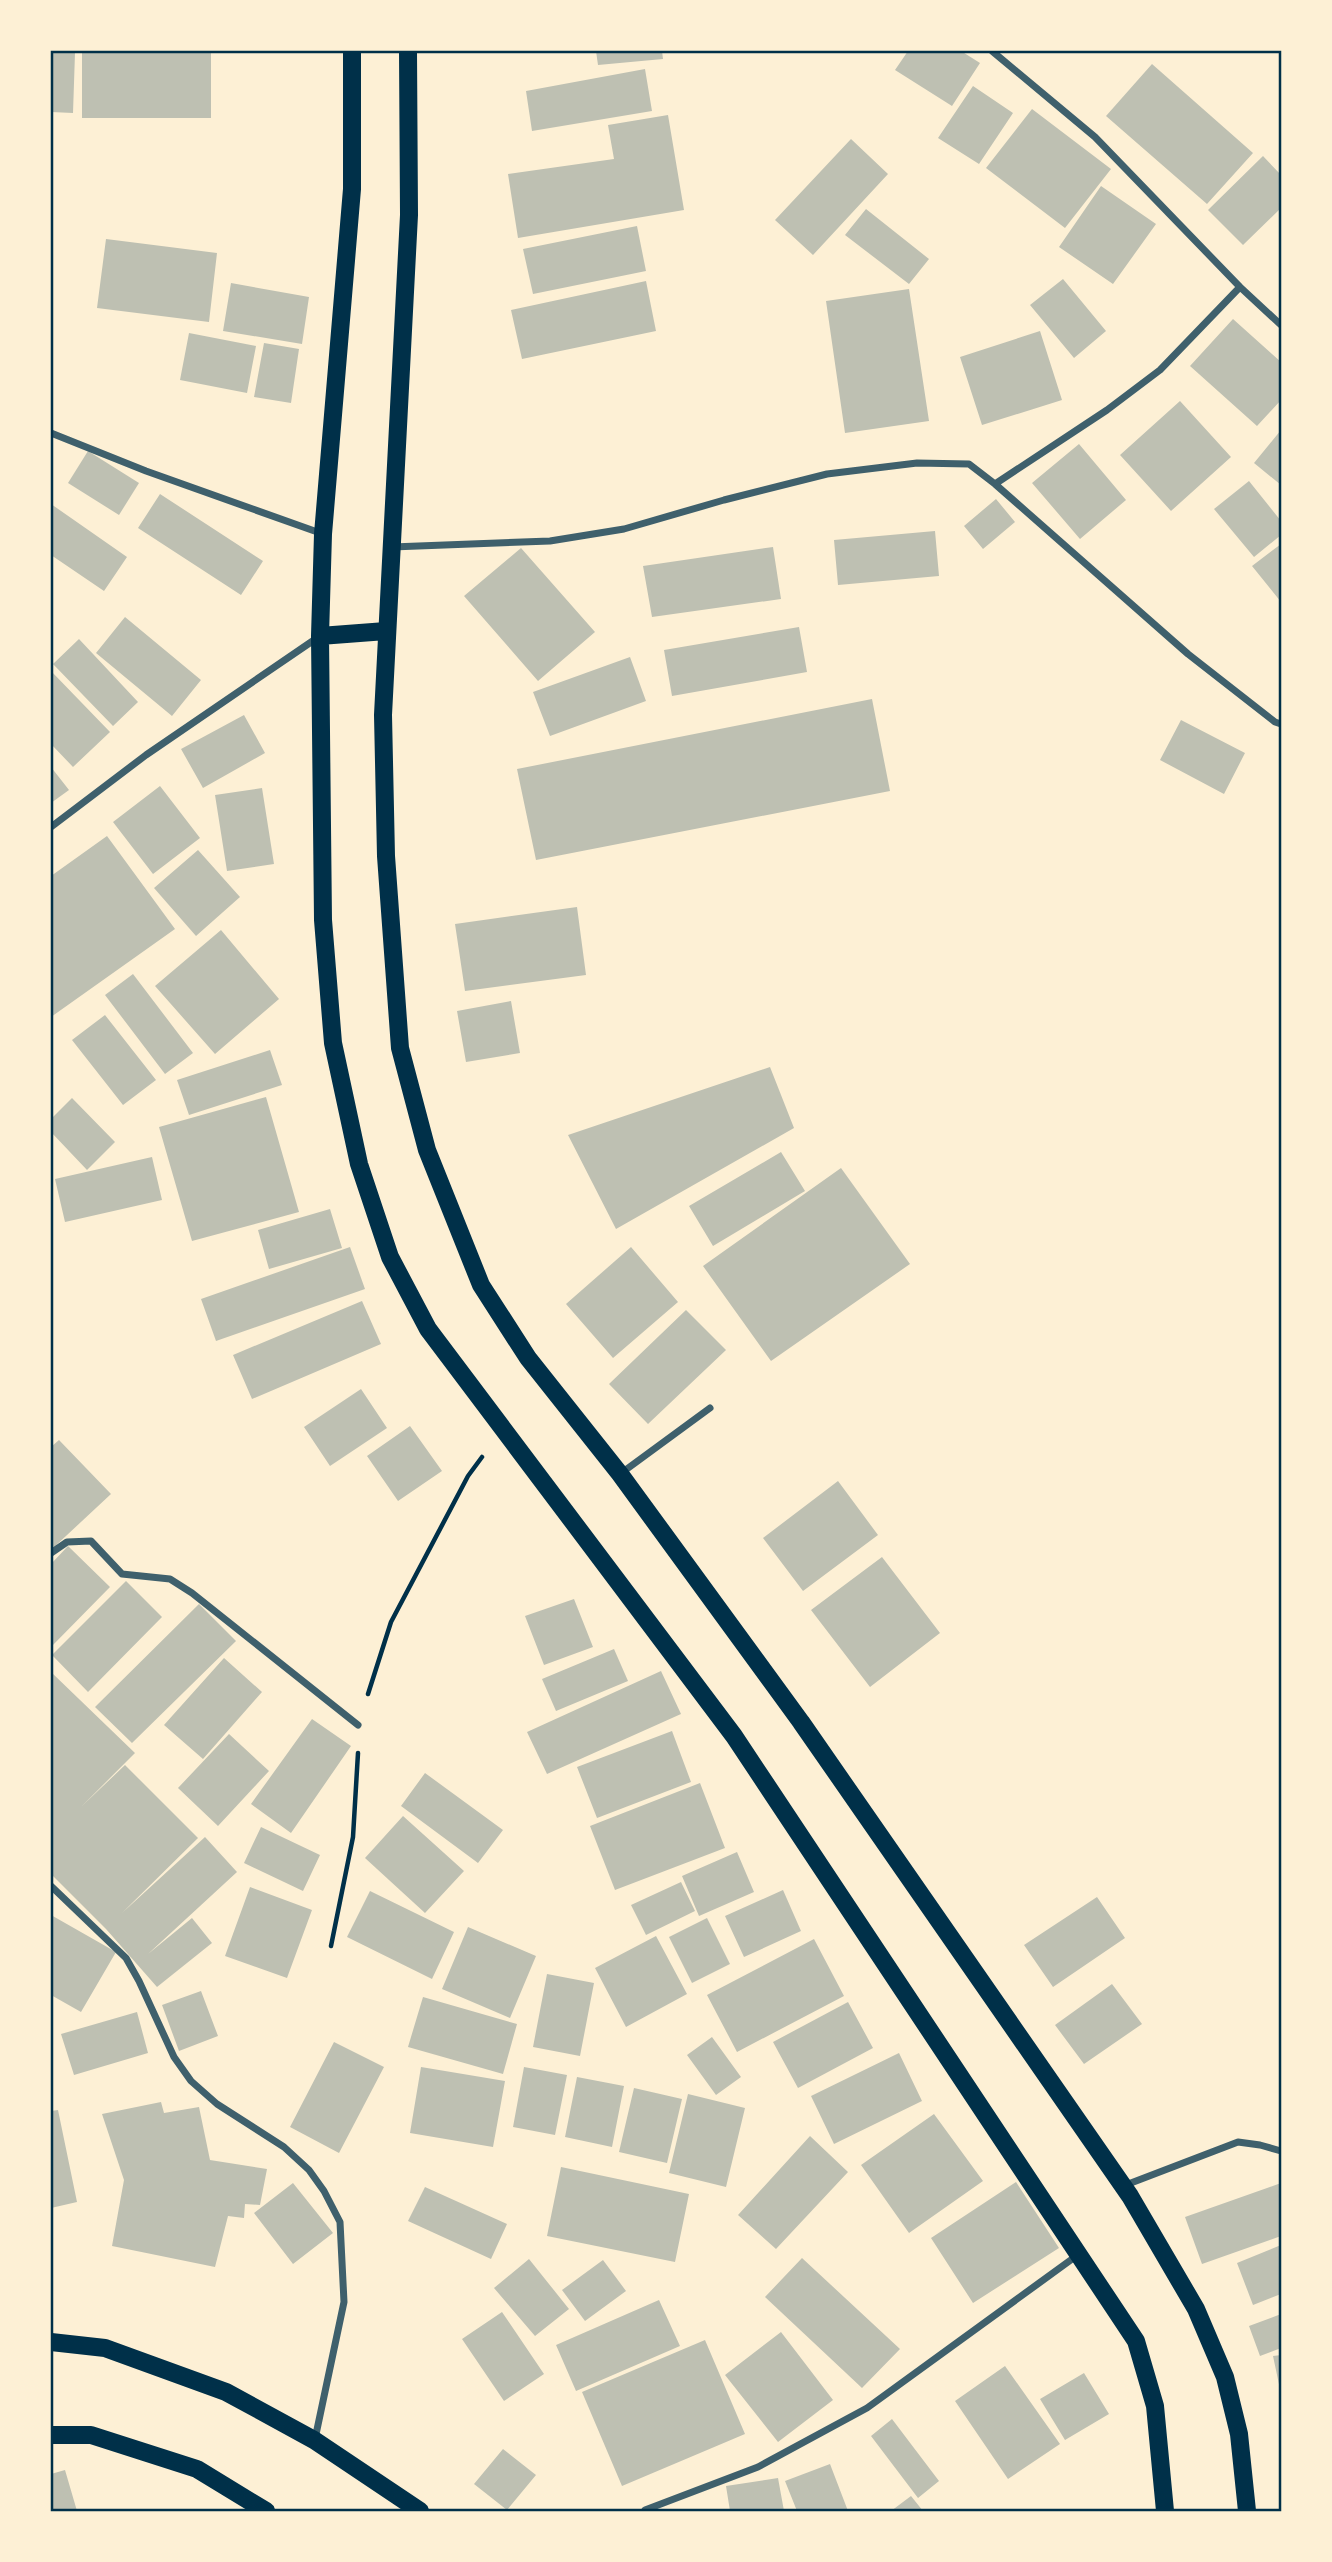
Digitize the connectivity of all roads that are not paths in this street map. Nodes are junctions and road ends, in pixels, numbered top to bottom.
1 (352, 51) edge
2 (408, 51) edge
3 (992, 51) edge
4 (1240, 286) junction
5 (1281, 325) edge
6 (51, 433) edge
7 (995, 484) junction
8 (323, 534) junction
9 (390, 547) junction
10 (386, 631) junction
11 (320, 636) junction
12 (1281, 724) edge
13 (51, 827) edge
14 (710, 1408) dead end
15 (620, 1474) junction
16 (51, 1553) edge
17 (358, 1725) road end
18 (51, 1886) edge
19 (1281, 2151) edge
20 (1123, 2186) junction
21 (1079, 2254) junction
22 (51, 2342) edge
23 (51, 2435) edge
24 (314, 2440) junction
25 (645, 2510) edge
26 (266, 2511) edge
27 (420, 2511) edge
28 (1165, 2511) edge
29 (1247, 2511) edge

1 - 8 main road
2 - 9 main road
3 - 4 street
4 - 5 street
4 - 7 street
6 - 8 street
7 - 9 street
7 - 12 street
8 - 11 main road
9 - 10 main road
10 - 11 main road
10 - 15 main road
11 - 13 street
11 - 21 main road
14 - 15 street
15 - 20 main road
16 - 17 street
18 - 24 street
19 - 20 street
20 - 29 main road
21 - 25 street
21 - 28 main road
22 - 24 main road
23 - 26 main road
24 - 27 main road

